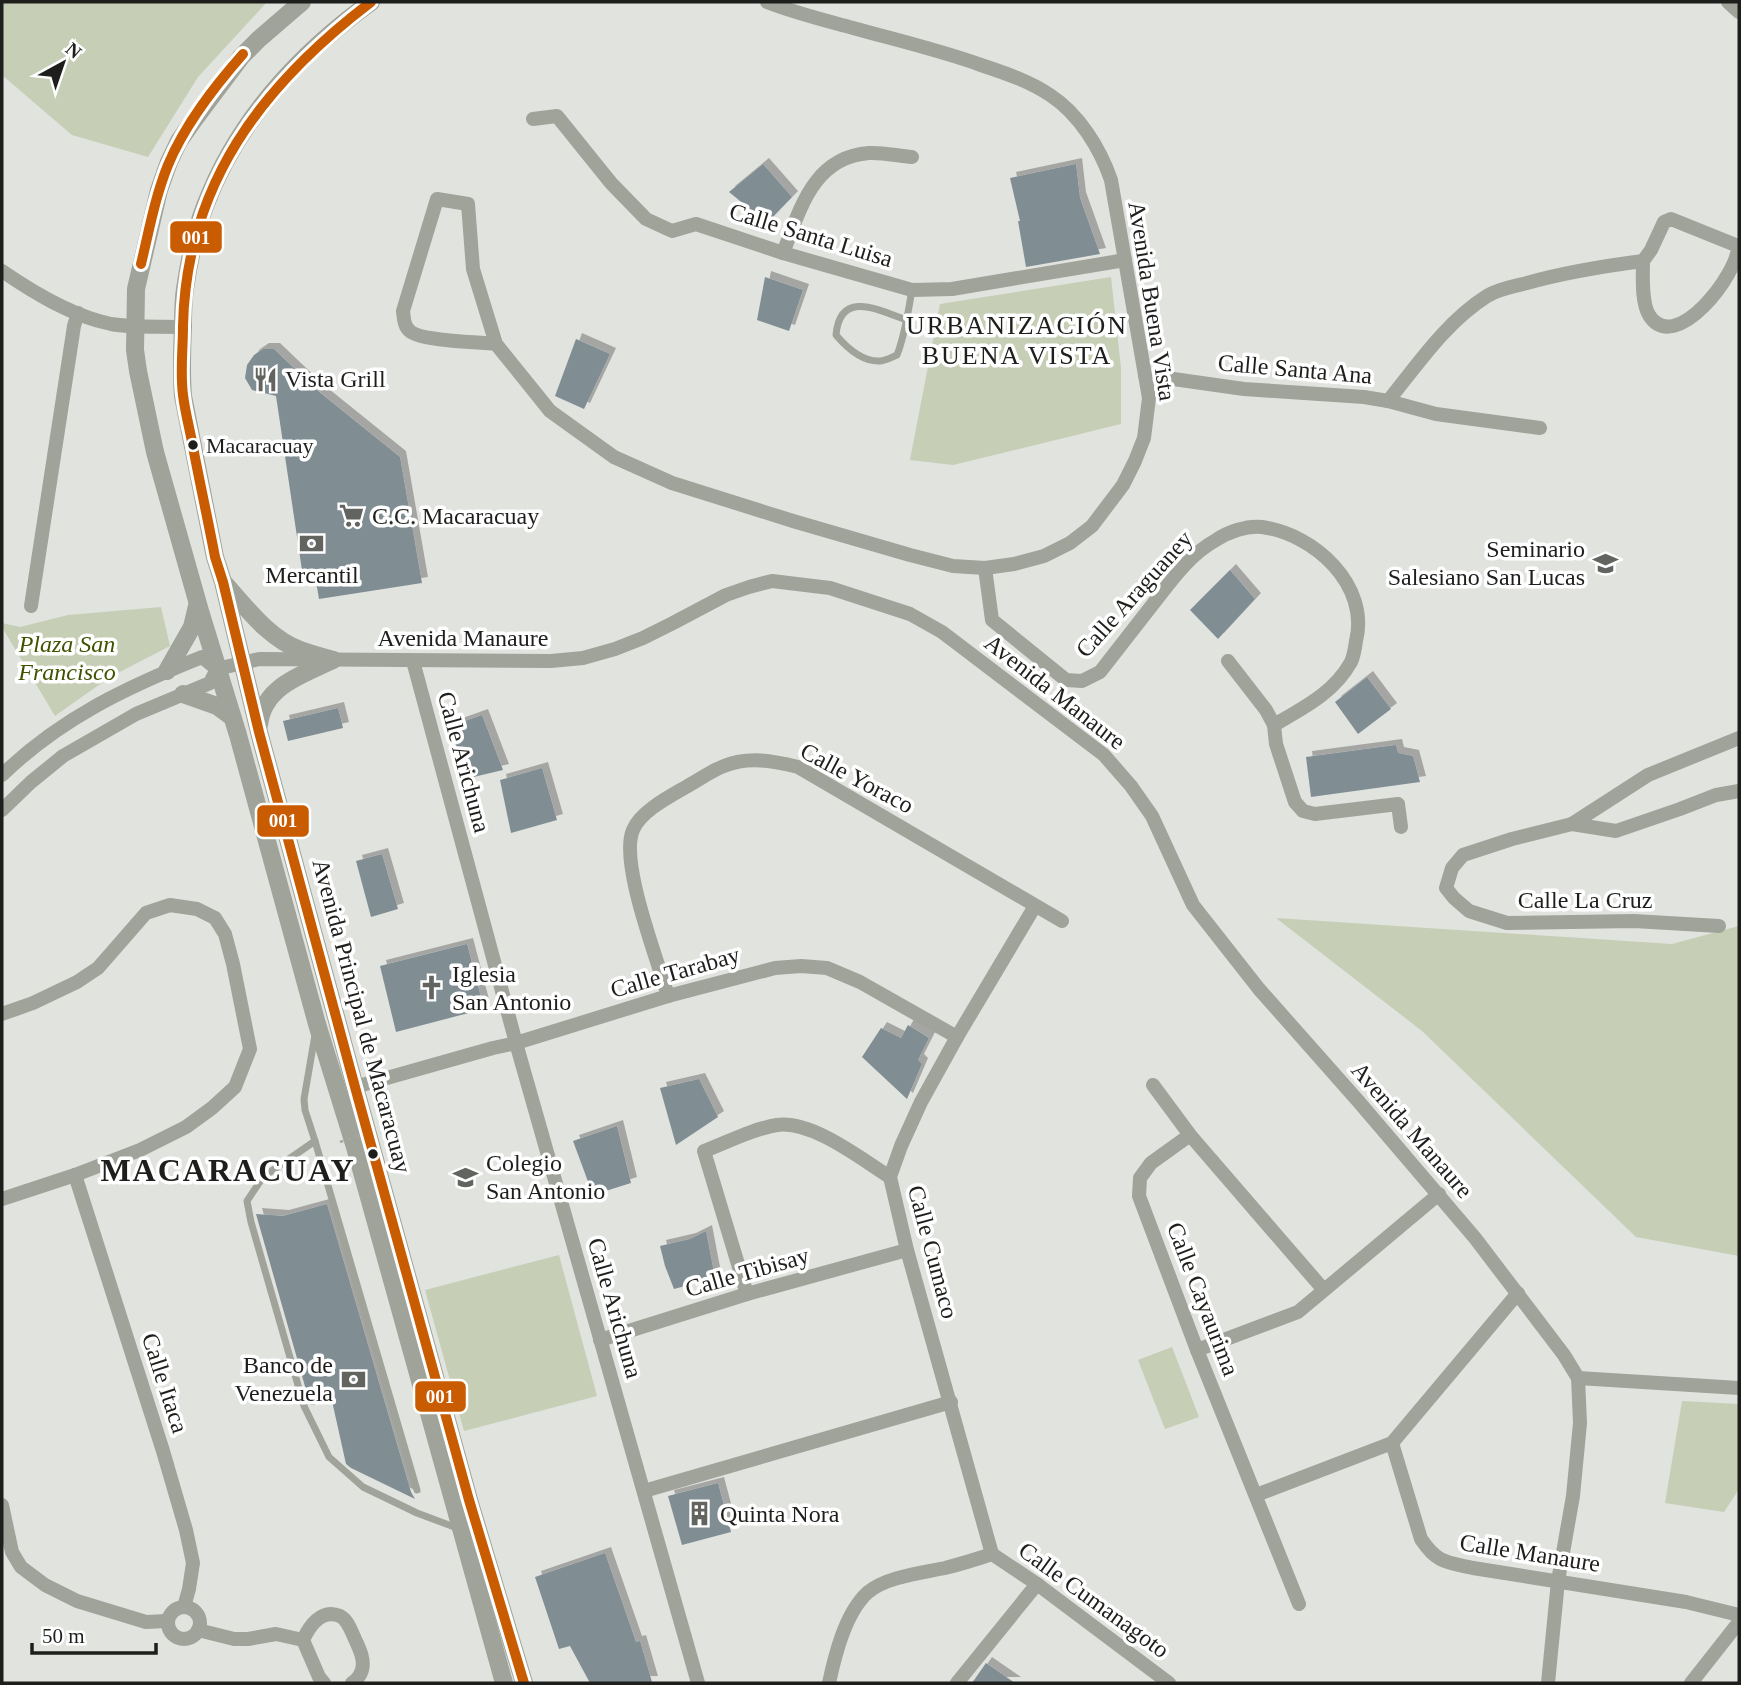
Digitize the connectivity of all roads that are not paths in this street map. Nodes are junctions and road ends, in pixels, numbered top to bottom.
1 (302, 2) edge
2 (371, 2) edge
3 (766, 2) edge
4 (1728, 2) edge
5 (1739, 12) edge
6 (533, 119) dead end
7 (912, 157) dead end
8 (783, 253) junction
9 (1125, 260) junction
10 (1643, 261) junction
11 (2, 271) edge
12 (912, 289) junction
13 (78, 313) junction
14 (906, 320) junction
15 (135, 325) junction
16 (183, 327) junction
17 (496, 344) junction
18 (1145, 375) junction
19 (1388, 401) junction
20 (1540, 428) dead end
21 (985, 568) junction
22 (223, 582) junction
23 (198, 603) junction
24 (31, 606) dead end
25 (333, 660) junction
26 (413, 661) junction
27 (1228, 661) dead end
28 (242, 663) junction
29 (217, 669) junction
30 (167, 671) junction
31 (183, 694) junction
32 (232, 717) junction
33 (1274, 725) junction
34 (258, 732) junction
35 (1739, 738) edge
36 (2, 775) edge
37 (1739, 791) edge
38 (2, 810) edge
39 (1572, 824) junction
40 (1401, 827) dead end
41 (1035, 905) junction
42 (1062, 921) dead end
43 (1719, 926) dead end
44 (668, 996) junction
45 (2, 1014) edge
46 (317, 1024) junction
47 (957, 1037) junction
48 (516, 1043) junction
49 (1153, 1085) dead end
50 (355, 1087) junction
51 (1190, 1135) junction
52 (315, 1141) junction
53 (75, 1175) junction
54 (890, 1177) junction
55 (1439, 1194) junction
56 (2, 1199) edge
57 (907, 1250) junction
58 (1323, 1289) junction
59 (1518, 1293) junction
60 (747, 1294) junction
61 (600, 1340) junction
62 (1197, 1350) junction
63 (1578, 1378) junction
64 (1739, 1388) edge
65 (951, 1402) junction
66 (1392, 1443) junction
67 (417, 1490) dead end
68 (644, 1491) junction
69 (1255, 1495) junction
70 (2, 1504) edge
71 (461, 1529) junction
72 (7, 1551) edge
73 (992, 1554) junction
74 (1558, 1581) junction
75 (1037, 1584) junction
76 (1299, 1604) dead end
77 (184, 1607) junction
78 (1739, 1615) edge
79 (167, 1622) junction
80 (1739, 1622) edge
81 (198, 1630) junction
82 (303, 1640) junction
83 (1162, 1681) edge
84 (324, 1683) edge
85 (352, 1683) edge
86 (504, 1683) edge
87 (524, 1683) edge
88 (698, 1683) edge
89 (829, 1683) edge
90 (957, 1683) edge
91 (1548, 1683) edge
92 (1691, 1683) edge

1 - 15 street, Avenida Principal de Macaracuay
2 - 16 street, Avenida Principal de Macaracuay
3 - 9 street, Avenida Buena Vista
4 - 5 street
6 - 8 street, Calle Santa Luisa
7 - 8 street
8 - 12 street, Calle Santa Luisa
9 - 12 street, Calle Santa Luisa
9 - 18 street, Avenida Buena Vista
10 - 10 street
10 - 19 street, Calle Santa Ana
11 - 13 street
12 - 14 lane
13 - 15 street
13 - 24 street
14 - 14 lane
15 - 16 street
15 - 23 street, Avenida Principal de Macaracuay
16 - 22 street, Avenida Principal de Macaracuay
17 - 17 street, Avenida Buena Vista
17 - 21 street, Avenida Buena Vista
18 - 19 street, Calle Santa Ana
18 - 21 street, Avenida Buena Vista
19 - 20 street
21 - 33 street, Calle Araguaney
22 - 25 street
22 - 28 street, Avenida Principal de Macaracuay
23 - 29 street, Avenida Principal de Macaracuay
23 - 30 street
25 - 26 street, Avenida Manaure
25 - 28 street, Avenida Manaure
25 - 34 street
26 - 48 street, Calle Arichuna
26 - 55 street, Avenida Manaure
27 - 33 street
28 - 29 street, Avenida Manaure
28 - 34 street, Avenida Principal de Macaracuay
29 - 30 street
29 - 31 street
29 - 32 street, Avenida Principal de Macaracuay
30 - 36 street
31 - 32 street
31 - 38 street
32 - 46 street, Avenida Principal de Macaracuay
33 - 40 street
34 - 50 street, Avenida Principal de Macaracuay
35 - 39 street
37 - 39 street
39 - 43 street, Calle La Cruz
41 - 42 street, Calle Yoraco
41 - 44 street, Calle Yoraco
41 - 47 street, Calle Cumaco
44 - 47 street, Calle Tarabay
44 - 48 street, Calle Tarabay
45 - 53 street
46 - 52 lane
46 - 71 street, Avenida Principal de Macaracuay
47 - 54 street, Calle Cumaco
48 - 50 street, Calle Tarabay
48 - 61 street, Calle Arichuna
49 - 51 street
50 - 87 street, Avenida Principal de Macaracuay
51 - 58 street
51 - 62 street, Calle Cayaurima
52 - 67 lane
52 - 71 lane
53 - 56 street
53 - 77 street, Calle Itaca
54 - 57 street, Calle Cumaco
54 - 60 street
55 - 58 street
55 - 59 street, Avenida Manaure
57 - 60 street, Calle Tibisay
57 - 65 street, Calle Cumaco
58 - 62 street
59 - 63 street, Avenida Manaure
59 - 66 street
60 - 61 street, Calle Tibisay
61 - 68 street, Calle Arichuna
62 - 69 street, Calle Cayaurima
63 - 64 street
63 - 74 street, Avenida Manaure
65 - 68 street
65 - 73 street, Calle Cumaco
66 - 69 street
66 - 74 street, Calle Manaure
68 - 88 street, Calle Arichuna
69 - 76 street, Calle Cayaurima
70 - 72 street
71 - 86 street, Avenida Principal de Macaracuay
72 - 79 street
73 - 75 street, Calle Cumanagoto
73 - 89 street
74 - 78 street, Calle Manaure
74 - 91 street, Avenida Manaure
75 - 83 street, Calle Cumanagoto
75 - 90 street
77 - 79 street
77 - 81 street
79 - 81 street
80 - 92 street
81 - 82 street
82 - 84 street
82 - 85 street

